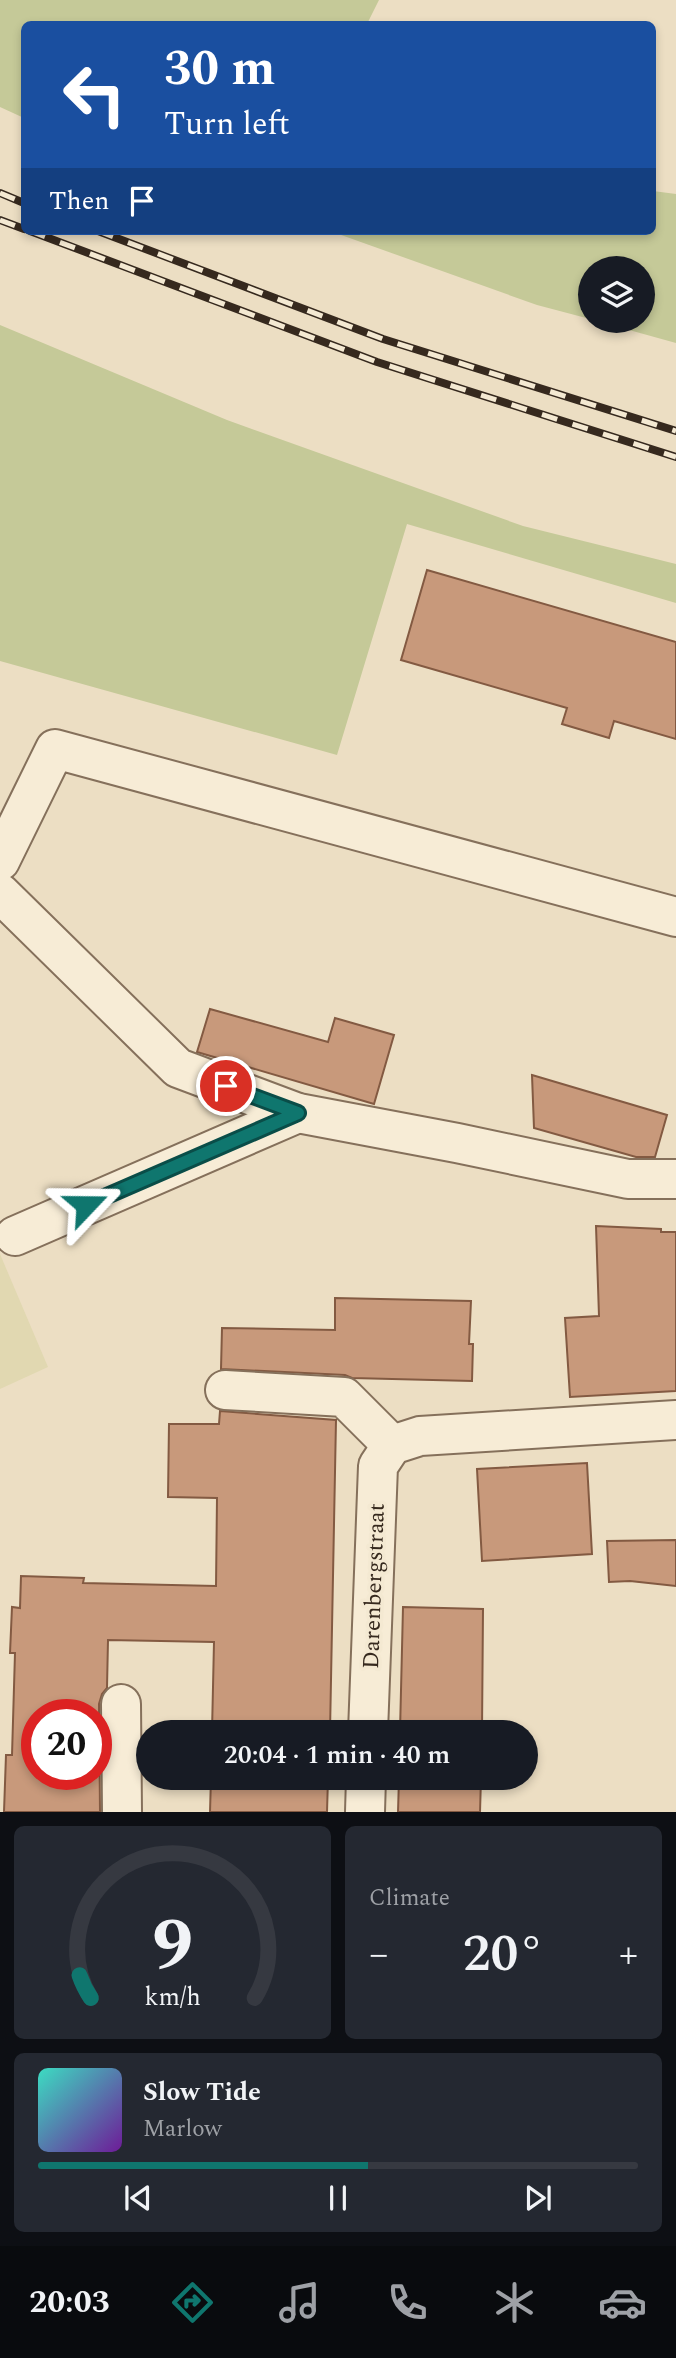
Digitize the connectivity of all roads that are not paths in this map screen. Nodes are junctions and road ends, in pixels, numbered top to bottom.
1 (0, 861) edge
2 (0, 893) edge
3 (676, 917) edge
4 (298, 1113) junction
5 (676, 1179) edge
6 (15, 1236) dead end
7 (225, 1390) dead end
8 (676, 1420) edge
9 (392, 1445) junction
10 (121, 1704) dead end
11 (368, 1720) edge
12 (366, 1790) edge
13 (122, 1812) edge
14 (365, 1812) edge

1 - 3 street
2 - 4 street
4 - 5 street
4 - 6 street
7 - 9 street
8 - 9 street
9 - 11 street, Darenbergstraat
10 - 13 street
12 - 14 street

